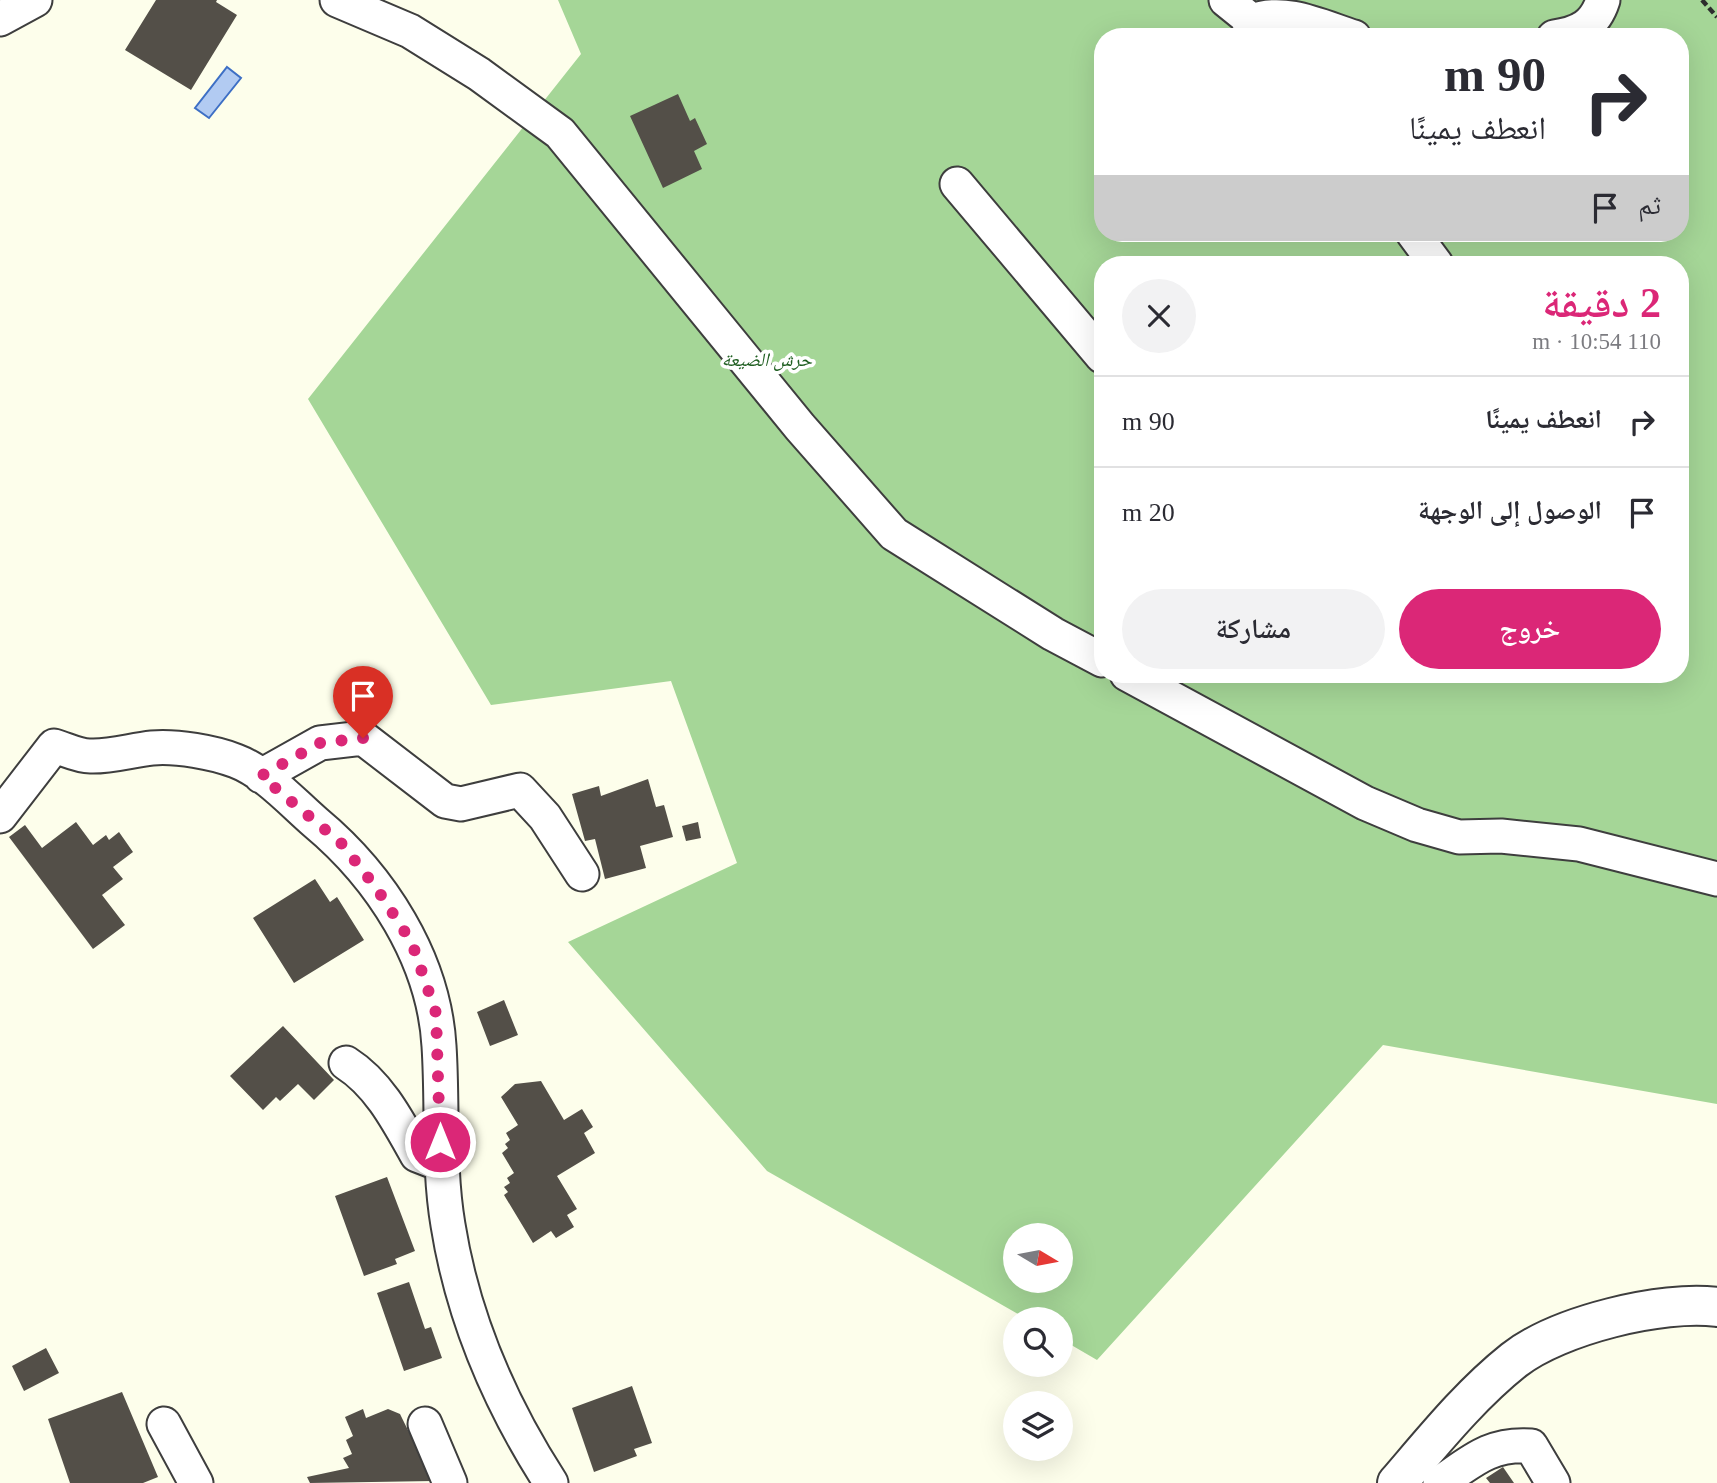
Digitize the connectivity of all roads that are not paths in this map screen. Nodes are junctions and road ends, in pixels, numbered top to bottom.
1 (34, 0) edge
2 (337, 0) edge
3 (1226, 0) edge
4 (1603, 0) edge
5 (0, 19) edge
6 (1251, 28) edge
7 (1253, 28) edge
8 (1322, 28) edge
9 (1582, 28) edge
10 (957, 184) dead end
11 (1094, 347) edge
12 (1094, 655) edge
13 (1146, 683) edge
14 (261, 776) junction
15 (0, 816) edge
16 (582, 874) dead end
17 (1717, 879) edge
18 (346, 1063) dead end
19 (440, 1164) junction
20 (1717, 1307) edge
21 (425, 1423) dead end
22 (164, 1424) dead end
23 (196, 1483) edge
24 (450, 1483) edge
25 (551, 1483) edge
26 (1397, 1483) edge
27 (1440, 1483) edge
28 (1553, 1483) edge

1 - 5 street
2 - 12 street
3 - 6 street
4 - 9 street
7 - 8 street
10 - 11 street
13 - 17 street
14 - 15 street
14 - 16 street
14 - 19 street
18 - 19 street
19 - 25 street
20 - 26 street
21 - 24 street
22 - 23 street
27 - 28 street

